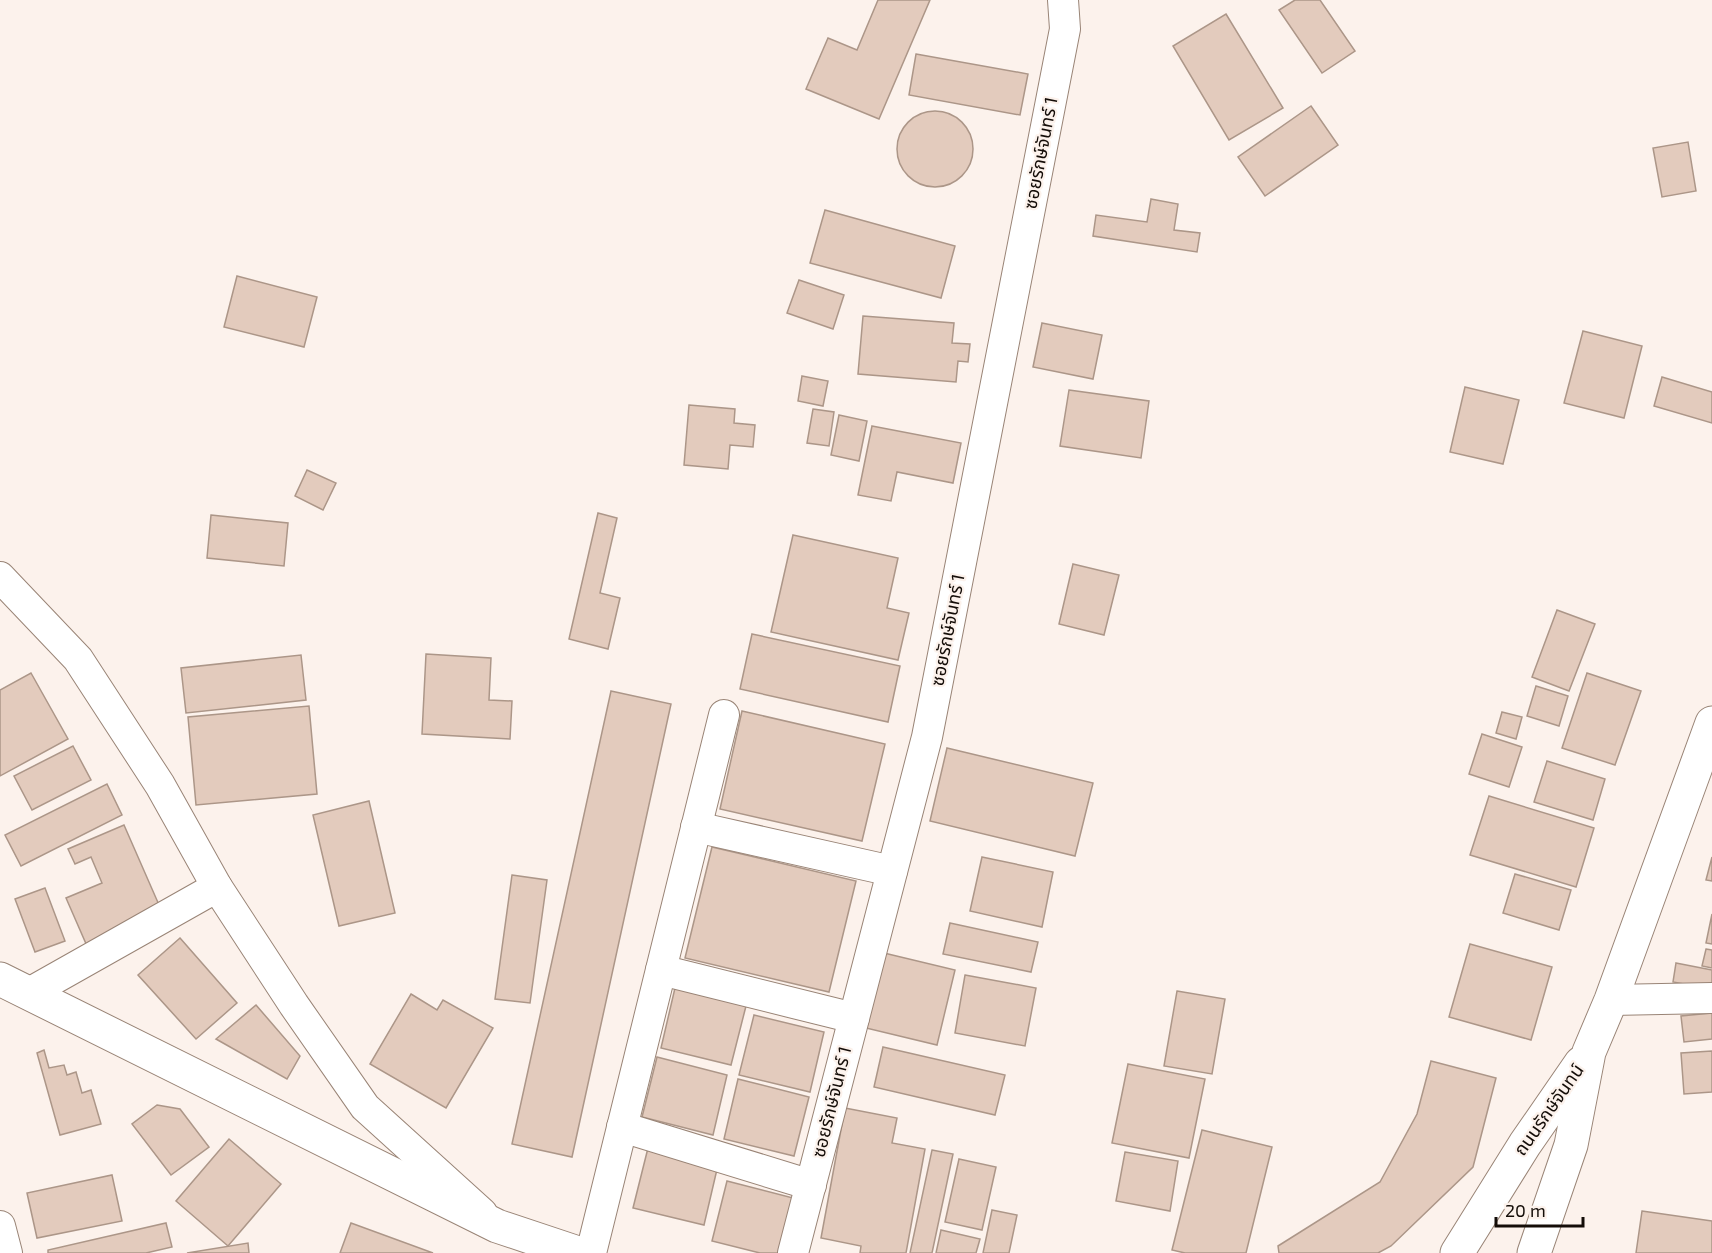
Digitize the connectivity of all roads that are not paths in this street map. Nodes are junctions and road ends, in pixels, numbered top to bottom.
1 (1063, 0) edge
2 (0, 577) edge
3 (724, 715) dead end
4 (1712, 723) edge
5 (696, 827) junction
6 (892, 871) junction
7 (217, 887) junction
8 (661, 970) junction
9 (0, 979) edge
10 (29, 993) junction
11 (1712, 998) edge
12 (1611, 999) junction
13 (854, 1018) junction
14 (1589, 1052) junction
15 (622, 1127) junction
16 (811, 1185) junction
17 (0, 1226) edge
18 (497, 1226) junction
19 (545, 1248) edge
20 (7, 1253) edge
21 (578, 1253) edge
22 (591, 1253) edge
23 (793, 1253) edge
24 (1456, 1253) edge
25 (1534, 1253) edge

1 - 6 street, ซอยรักษ์จันทร์ 1
2 - 7 street
3 - 5 street
4 - 12 main road
5 - 6 street
5 - 8 street
6 - 13 street, ซอยรักษ์จันทร์ 1
7 - 10 street
7 - 18 street
8 - 13 street
8 - 15 street
9 - 10 main road
10 - 18 main road
11 - 12 street
12 - 14 main road
13 - 16 street, ซอยรักษ์จันทร์ 1
14 - 24 main road, ถนนรักษ์จันทน์
14 - 25 main road, ถนนรักษ์จันทน์
15 - 16 street
15 - 22 street
16 - 23 street, ซอยรักษ์จันทร์ 1
17 - 20 street
18 - 19 main road
19 - 21 main road

